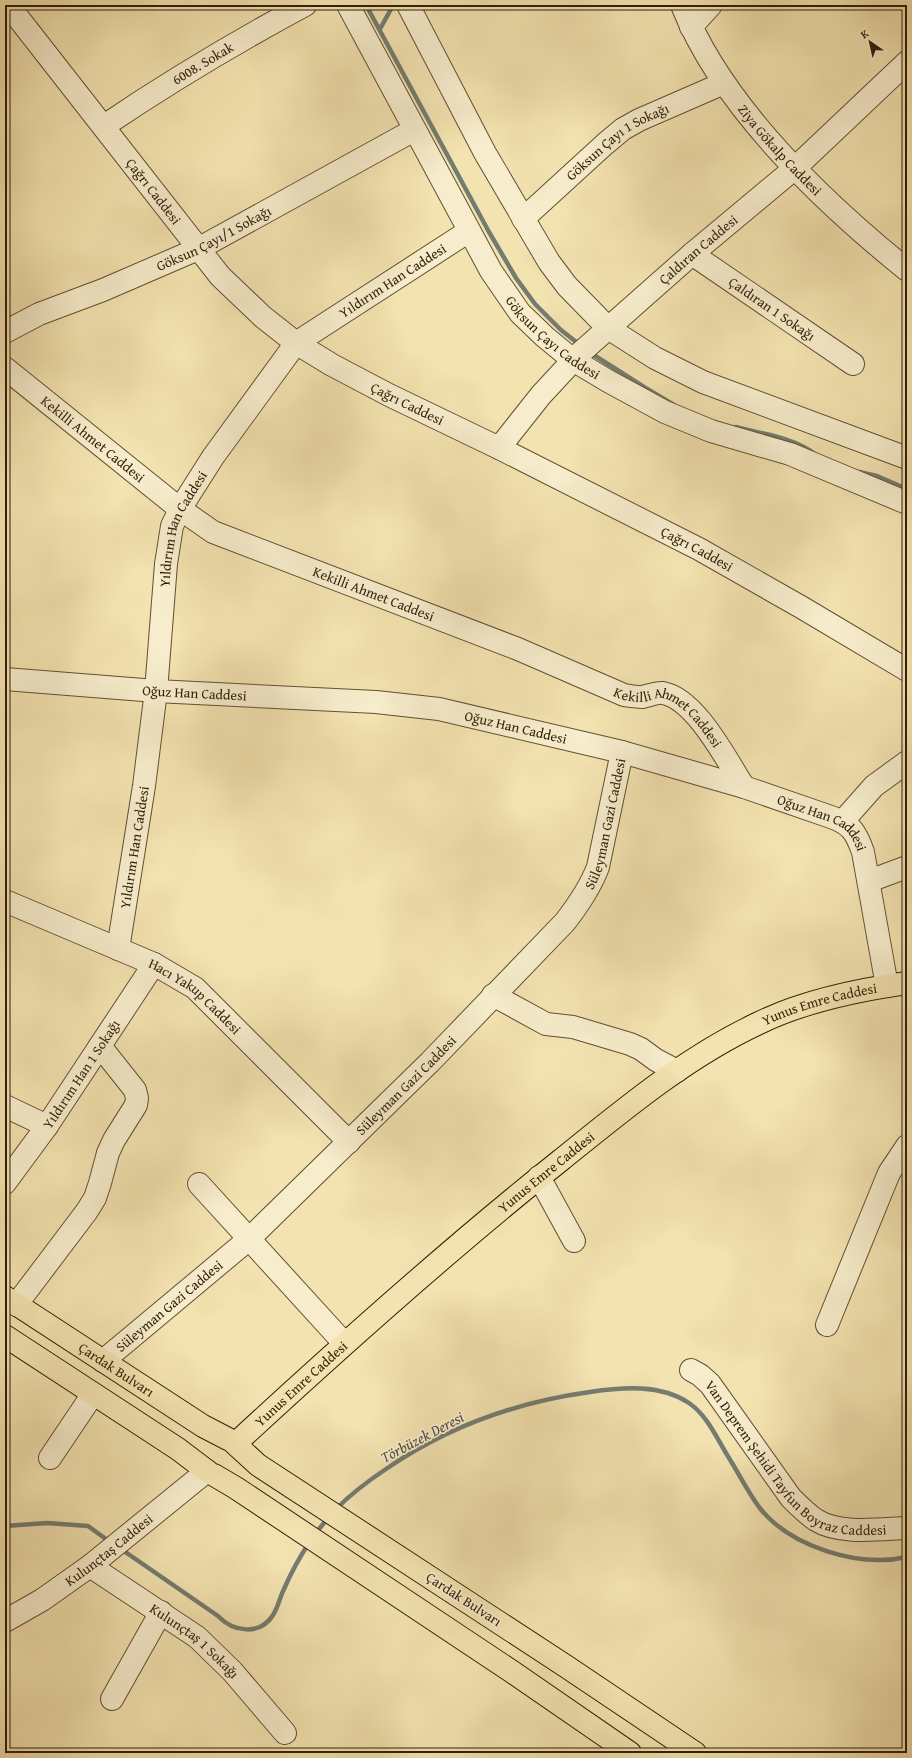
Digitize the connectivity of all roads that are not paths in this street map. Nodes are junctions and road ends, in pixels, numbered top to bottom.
1 (305, 5) edge
2 (348, 5) edge
3 (408, 5) edge
4 (682, 5) edge
5 (711, 5) edge
6 (12, 10) edge
7 (691, 27) junction
8 (907, 62) edge
9 (724, 83) junction
10 (104, 126) junction
11 (414, 130) junction
12 (795, 168) junction
13 (523, 219) junction
14 (469, 231) junction
15 (198, 249) junction
16 (692, 254) junction
17 (907, 270) edge
18 (5, 332) edge
19 (603, 332) junction
20 (296, 343) junction
21 (576, 357) junction
22 (853, 364) dead end
23 (5, 368) edge
24 (500, 448) junction
25 (907, 458) edge
26 (907, 503) edge
27 (180, 509) junction
28 (907, 670) edge
29 (5, 679) edge
30 (156, 691) junction
31 (622, 752) junction
32 (907, 762) edge
33 (744, 787) junction
34 (843, 821) junction
35 (907, 867) edge
36 (869, 881) junction
37 (5, 901) edge
38 (118, 949) junction
39 (154, 964) junction
40 (897, 985) edge
41 (493, 995) junction
42 (100, 1046) junction
43 (677, 1070) junction
44 (5, 1106) edge
45 (47, 1126) junction
46 (349, 1142) junction
47 (907, 1146) edge
48 (539, 1177) junction
49 (5, 1183) edge
50 (199, 1184) dead end
51 (250, 1238) junction
52 (574, 1241) dead end
53 (11, 1301) edge
54 (827, 1325) dead end
55 (5, 1336) edge
56 (344, 1344) junction
57 (103, 1361) junction
58 (691, 1370) dead end
59 (92, 1394) junction
60 (231, 1441) junction
61 (50, 1458) dead end
62 (210, 1473) junction
63 (907, 1528) edge
64 (98, 1560) junction
65 (161, 1612) junction
66 (5, 1621) edge
67 (112, 1699) dead end
68 (285, 1733) dead end
69 (630, 1753) edge
70 (694, 1753) edge

1 - 10 street, 6008. Sokak
2 - 11 street, Göksun Çayı Caddesi
3 - 13 street
4 - 7 street, Ziya Gökalp Caddesi
5 - 7 street
6 - 10 street, Çağrı Caddesi
7 - 9 street, Ziya Gökalp Caddesi
8 - 12 street, Çaldıran Caddesi
9 - 12 street, Ziya Gökalp Caddesi
9 - 13 street, Göksun Çayı 1 Sokağı
10 - 15 street, Çağrı Caddesi
11 - 14 street, Göksun Çayı Caddesi
11 - 15 street, Göksun Çayı/1 Sokağı
12 - 16 street, Çaldıran Caddesi
12 - 17 street, Ziya Gökalp Caddesi
13 - 19 street
14 - 20 street, Yıldırım Han Caddesi
14 - 21 street, Göksun Çayı Caddesi
15 - 18 street, Göksun Çayı/1 Sokağı
15 - 20 street, Çağrı Caddesi
16 - 19 street, Çaldıran Caddesi
16 - 22 street, Çaldıran 1 Sokağı
19 - 21 street, Çaldıran Caddesi
19 - 25 street
20 - 24 street, Çağrı Caddesi
20 - 27 street, Yıldırım Han Caddesi
21 - 24 street, Çaldıran Caddesi
21 - 26 street, Göksun Çayı Caddesi
23 - 27 street, Kekilli Ahmet Caddesi
24 - 28 street, Çağrı Caddesi
27 - 30 street, Yıldırım Han Caddesi
27 - 33 street, Kekilli Ahmet Caddesi
29 - 30 street, Oğuz Han Caddesi
30 - 31 street, Oğuz Han Caddesi
30 - 38 street, Yıldırım Han Caddesi
31 - 33 street, Oğuz Han Caddesi
31 - 41 street, Süleyman Gazi Caddesi
32 - 34 street
33 - 34 street, Oğuz Han Caddesi
34 - 36 street, Oğuz Han Caddesi
35 - 36 street
36 - 40 street, Oğuz Han Caddesi
37 - 38 street, Hacı Yakup Caddesi
38 - 39 street, Hacı Yakup Caddesi
39 - 42 street, Yıldırım Han 1 Sokağı
39 - 46 street, Hacı Yakup Caddesi
40 - 43 main road, Yunus Emre Caddesi
41 - 43 street
41 - 46 street, Süleyman Gazi Caddesi
42 - 45 street, Yıldırım Han 1 Sokağı
42 - 53 street
43 - 48 main road, Yunus Emre Caddesi
44 - 45 street
45 - 49 street, Yıldırım Han 1 Sokağı
46 - 51 street, Süleyman Gazi Caddesi
47 - 54 street
48 - 52 street
48 - 56 main road, Yunus Emre Caddesi
50 - 51 street
51 - 56 street
51 - 57 street, Süleyman Gazi Caddesi
53 - 57 main road, Çardak Bulvarı
55 - 59 main road
56 - 60 main road, Yunus Emre Caddesi
57 - 60 main road, Çardak Bulvarı
58 - 63 street, Van Deprem Şehidi Tayfun Boyraz Caddesi
59 - 61 street
59 - 62 main road
60 - 62 main road
60 - 62 main road
60 - 70 main road, Çardak Bulvarı
62 - 64 street, Kulunçtaş Caddesi
62 - 69 main road
64 - 65 street, Kulunçtaş 1 Sokağı
64 - 66 street, Kulunçtaş Caddesi
65 - 67 street
65 - 68 street, Kulunçtaş 1 Sokağı

